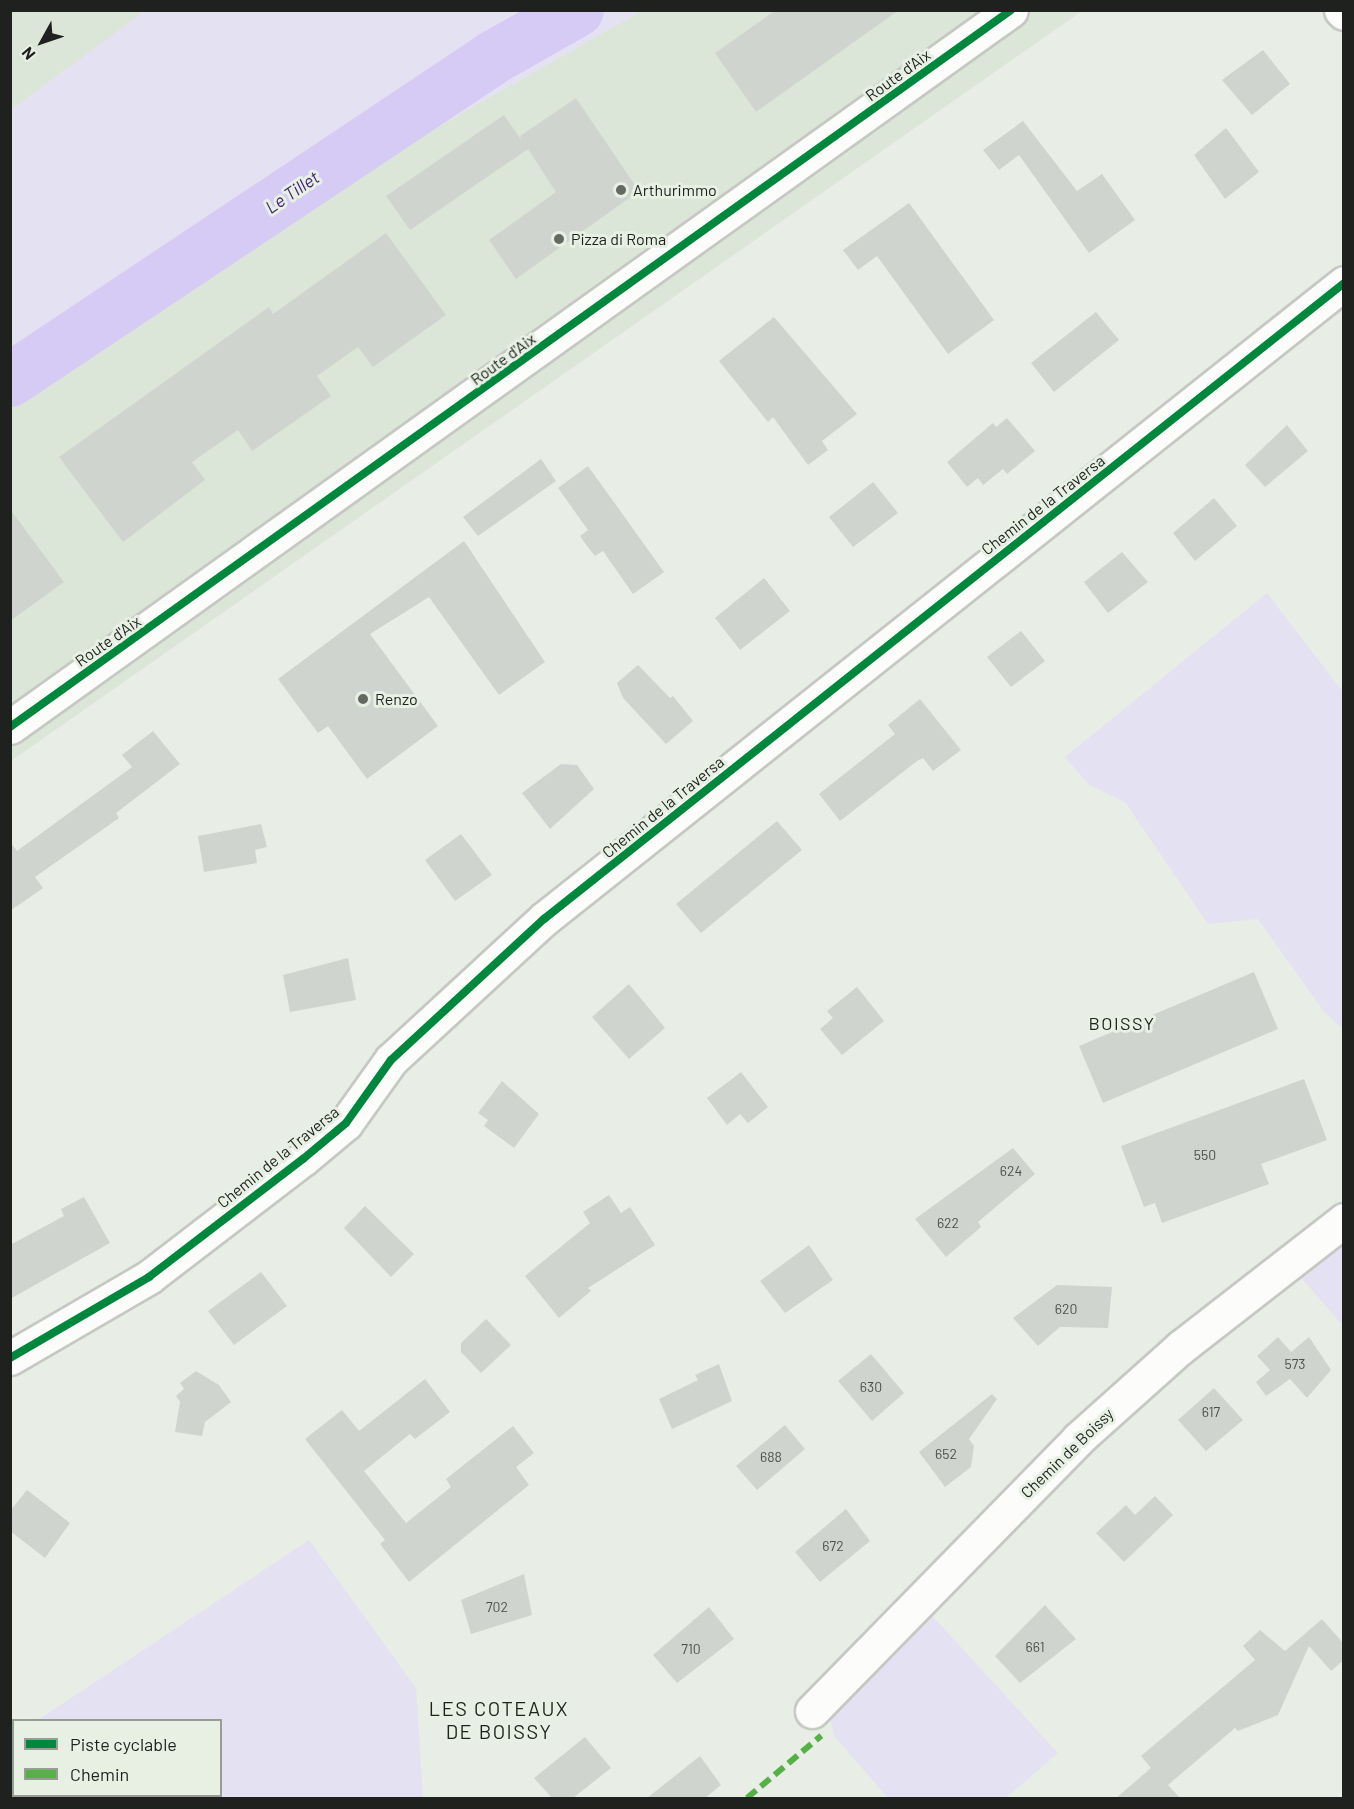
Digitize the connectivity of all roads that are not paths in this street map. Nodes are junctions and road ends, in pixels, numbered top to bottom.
1 (1011, 10) edge
2 (1344, 283) edge
3 (10, 727) edge
4 (1344, 1220) edge
5 (10, 1358) edge
6 (813, 1711) dead end

1 - 3 street, Route d'Aix
2 - 5 street, Chemin de la Traversa
4 - 6 street, Chemin de Boissy

